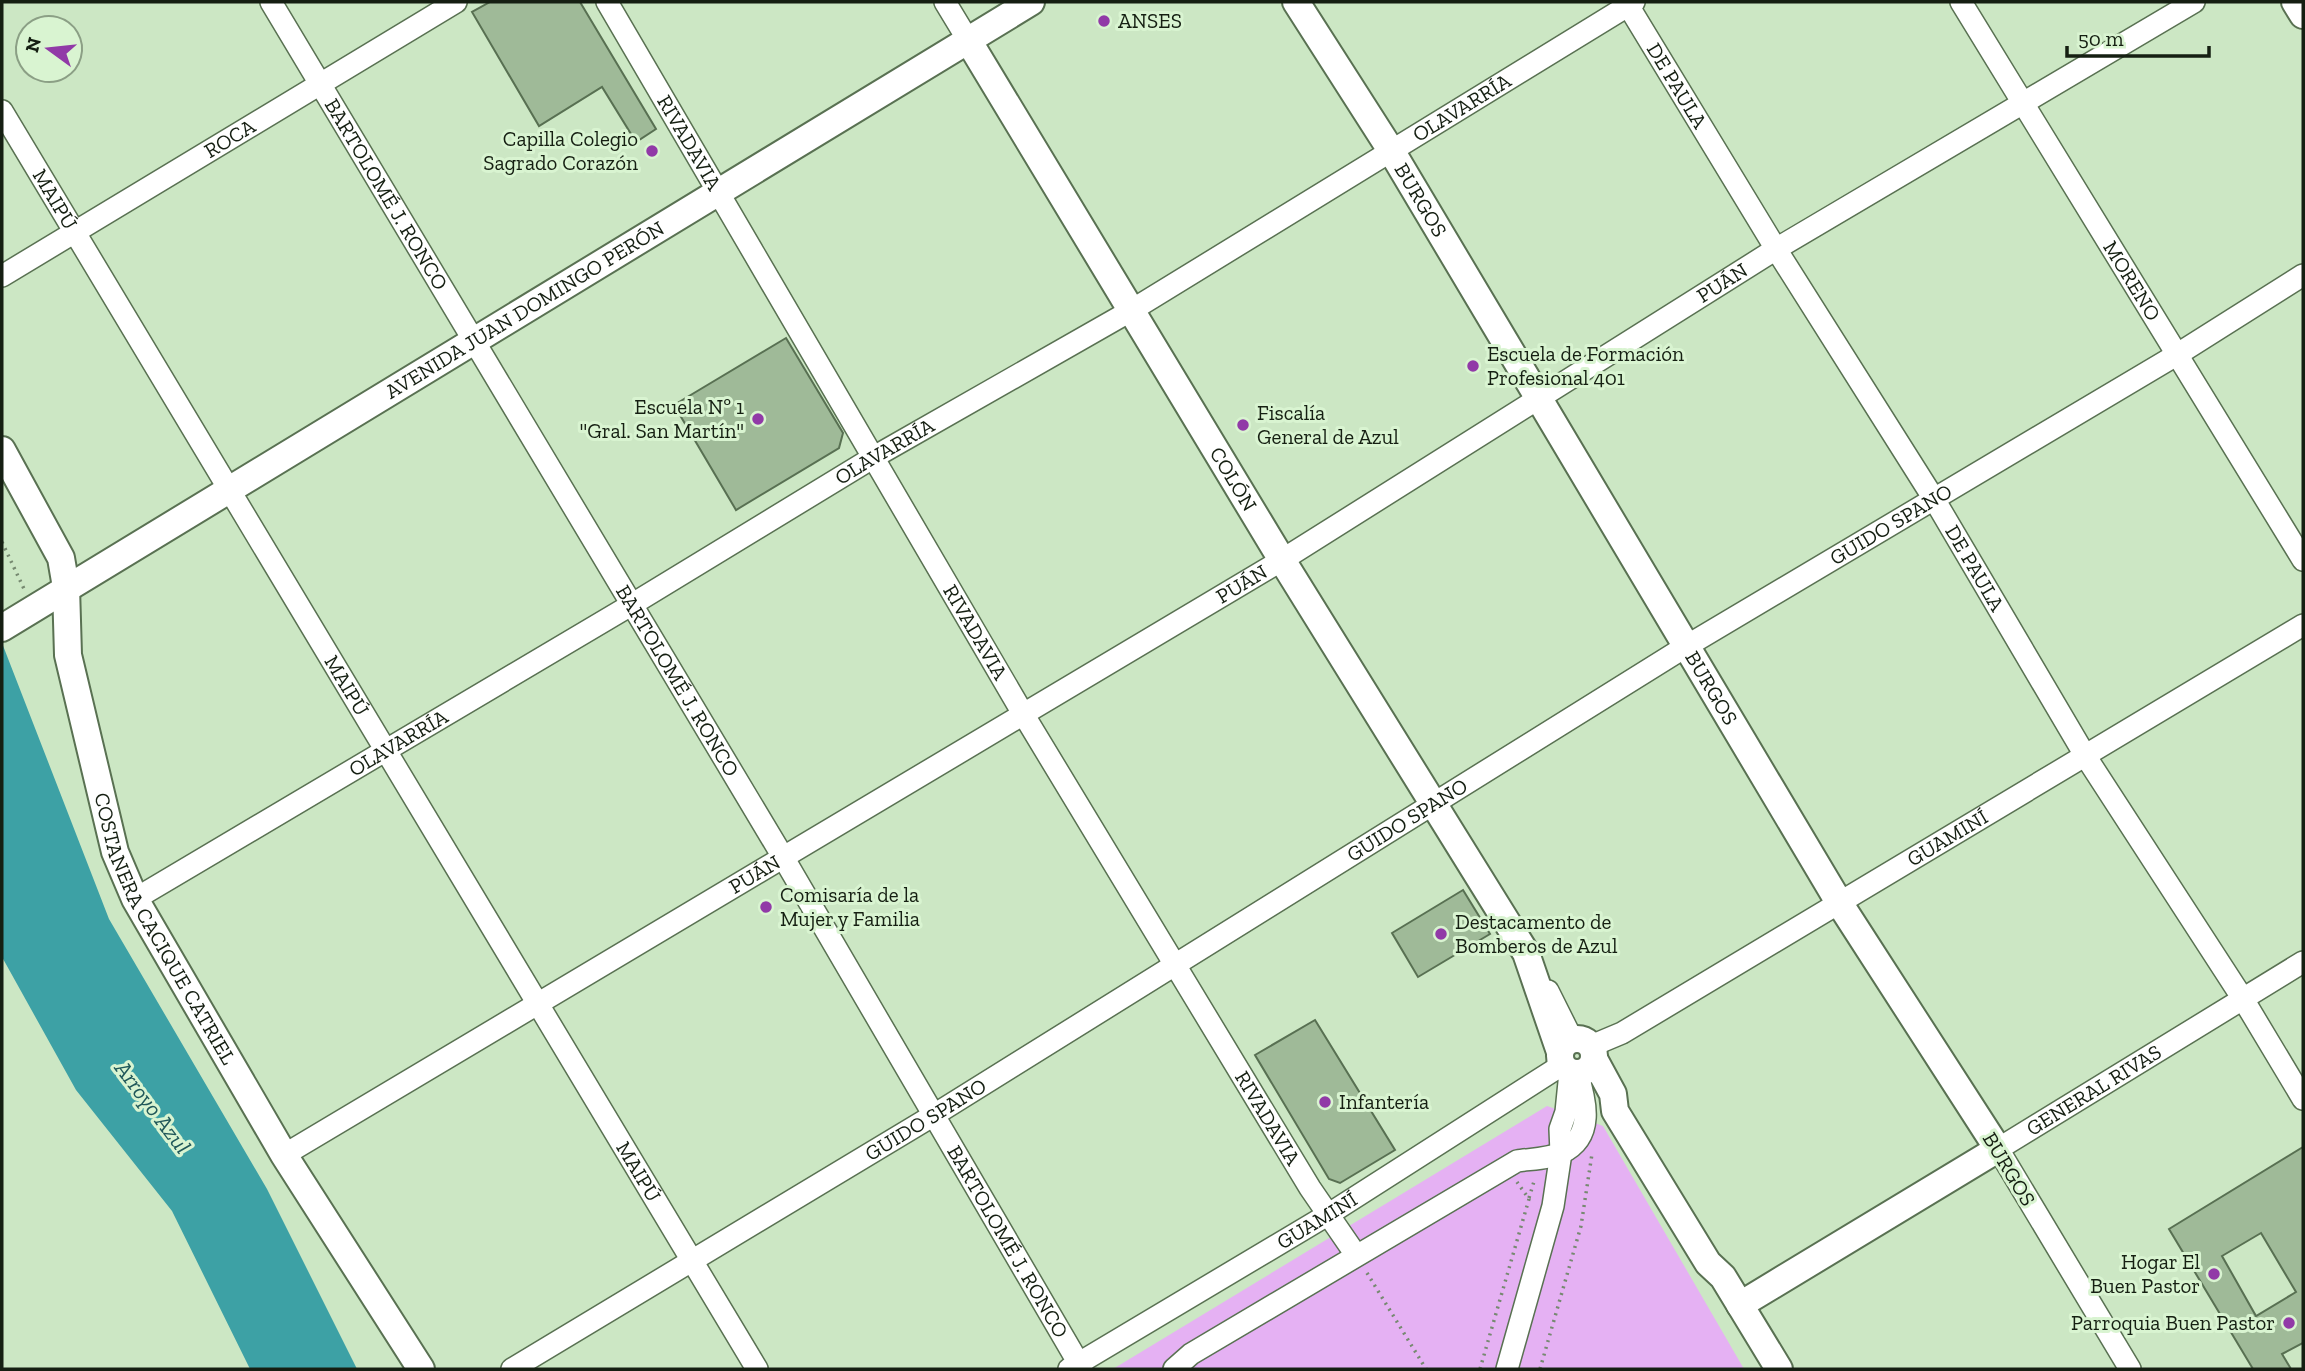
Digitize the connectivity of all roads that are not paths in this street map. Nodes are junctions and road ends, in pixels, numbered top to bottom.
1 (271, 2) edge
2 (456, 2) edge
3 (607, 2) edge
4 (945, 2) edge
5 (1031, 2) edge
6 (1296, 2) edge
7 (1961, 2) edge
8 (2194, 2) edge
9 (2295, 2) edge
10 (1629, 3) edge
11 (2303, 15) edge
12 (968, 40) junction
13 (321, 84) junction
14 (2024, 103) junction
15 (2, 111) edge
16 (1392, 152) junction
17 (718, 191) junction
18 (76, 232) junction
19 (1776, 249) junction
20 (2, 275) edge
21 (2303, 275) edge
22 (1132, 310) junction
23 (474, 338) junction
24 (2178, 354) junction
25 (1538, 399) junction
26 (2, 450) edge
27 (874, 457) junction
28 (228, 487) junction
29 (1934, 499) junction
30 (1282, 560) junction
31 (2303, 560) edge
32 (66, 587) junction
33 (631, 605) junction
34 (10, 622) edge
35 (2303, 625) edge
36 (1685, 648) junction
37 (1022, 712) junction
38 (385, 750) junction
39 (2086, 757) junction
40 (1435, 803) junction
41 (783, 857) junction
42 (135, 899) junction
43 (1840, 904) junction
44 (2303, 962) edge
45 (1175, 965) junction
46 (2243, 999) junction
47 (536, 1004) junction
48 (1576, 1060) junction
49 (2303, 1099) edge
50 (934, 1115) junction
51 (1998, 1149) junction
52 (1561, 1153) junction
53 (284, 1155) junction
54 (1329, 1213) junction
55 (1356, 1255) junction
56 (692, 1259) junction
57 (1708, 1263) junction
58 (1740, 1305) junction
59 (1077, 1367) edge
60 (421, 1369) edge
61 (512, 1369) edge
62 (758, 1369) edge
63 (1174, 1369) edge
64 (1507, 1369) edge
65 (1762, 1369) edge
66 (1779, 1369) edge
67 (2130, 1369) edge

1 - 13 street, BARTOLOMÉ J. RONCO
2 - 13 street, ROCA
3 - 17 street, RIVADAVIA
4 - 12 street, COLÓN
5 - 12 main road, AVENIDA JUAN DOMINGO PERÓN
6 - 16 main road, BURGOS
7 - 14 street, MORENO
8 - 14 street, PUÁN
9 - 11 main road
10 - 16 street, OLAVARRÍA
10 - 19 street, DE PAULA
12 - 17 main road, AVENIDA JUAN DOMINGO PERÓN
12 - 22 main road, COLÓN
13 - 18 street, ROCA
13 - 23 street, BARTOLOMÉ J. RONCO
14 - 19 street, PUÁN
14 - 24 street, MORENO
15 - 18 street, MAIPÚ
16 - 22 street, OLAVARRÍA
16 - 25 main road, BURGOS
17 - 23 main road, AVENIDA JUAN DOMINGO PERÓN
17 - 27 street, RIVADAVIA
18 - 20 street, ROCA
18 - 28 street, MAIPÚ
19 - 25 street, PUÁN
19 - 29 street, DE PAULA
21 - 24 street, GUIDO SPANO
22 - 27 street, OLAVARRÍA
22 - 30 main road, COLÓN
23 - 28 main road, AVENIDA JUAN DOMINGO PERÓN
23 - 33 street, BARTOLOMÉ J. RONCO
24 - 29 street, GUIDO SPANO
24 - 31 street, MORENO
25 - 30 street, PUÁN
25 - 36 main road, BURGOS
26 - 32 main road, COSTANERA CACIQUE CATRIEL
27 - 33 street, OLAVARRÍA
27 - 37 street, RIVADAVIA
28 - 32 main road, AVENIDA JUAN DOMINGO PERÓN
28 - 38 street, MAIPÚ
29 - 36 street, GUIDO SPANO
29 - 39 street, DE PAULA
30 - 37 street, PUÁN
30 - 40 main road, COLÓN
32 - 34 main road, AVENIDA JUAN DOMINGO PERÓN
32 - 42 main road, COSTANERA CACIQUE CATRIEL
33 - 38 street, OLAVARRÍA
33 - 41 street, BARTOLOMÉ J. RONCO
35 - 39 street, GUAMINÍ
36 - 40 street, GUIDO SPANO
36 - 43 main road, BURGOS
37 - 41 street, PUÁN
37 - 45 street, RIVADAVIA
38 - 42 street, OLAVARRÍA
38 - 47 street, MAIPÚ
39 - 43 street, GUAMINÍ
39 - 46 street, DE PAULA
40 - 45 street, GUIDO SPANO
40 - 48 main road, COLÓN
41 - 47 street, PUÁN
41 - 50 street, BARTOLOMÉ J. RONCO
42 - 53 main road, COSTANERA CACIQUE CATRIEL
43 - 48 street, GUAMINÍ
43 - 51 main road, BURGOS
44 - 46 street, GENERAL RIVAS
45 - 50 street, GUIDO SPANO
45 - 54 street, RIVADAVIA
46 - 49 street, DE PAULA
46 - 51 street, GENERAL RIVAS
47 - 53 street, PUÁN
47 - 56 street, MAIPÚ
48 - 52 street
48 - 54 street, GUAMINÍ
48 - 57 main road, COLÓN
50 - 56 street, GUIDO SPANO
50 - 59 street, BARTOLOMÉ J. RONCO
51 - 58 main road, GENERAL RIVAS
51 - 67 street, BURGOS
52 - 55 street
52 - 64 street
53 - 60 main road, COSTANERA CACIQUE CATRIEL
54 - 55 street, RIVADAVIA
54 - 59 street, GUAMINÍ
55 - 63 street
56 - 61 street, GUIDO SPANO
56 - 62 street, MAIPÚ
57 - 58 main road
57 - 65 main road
58 - 66 main road

